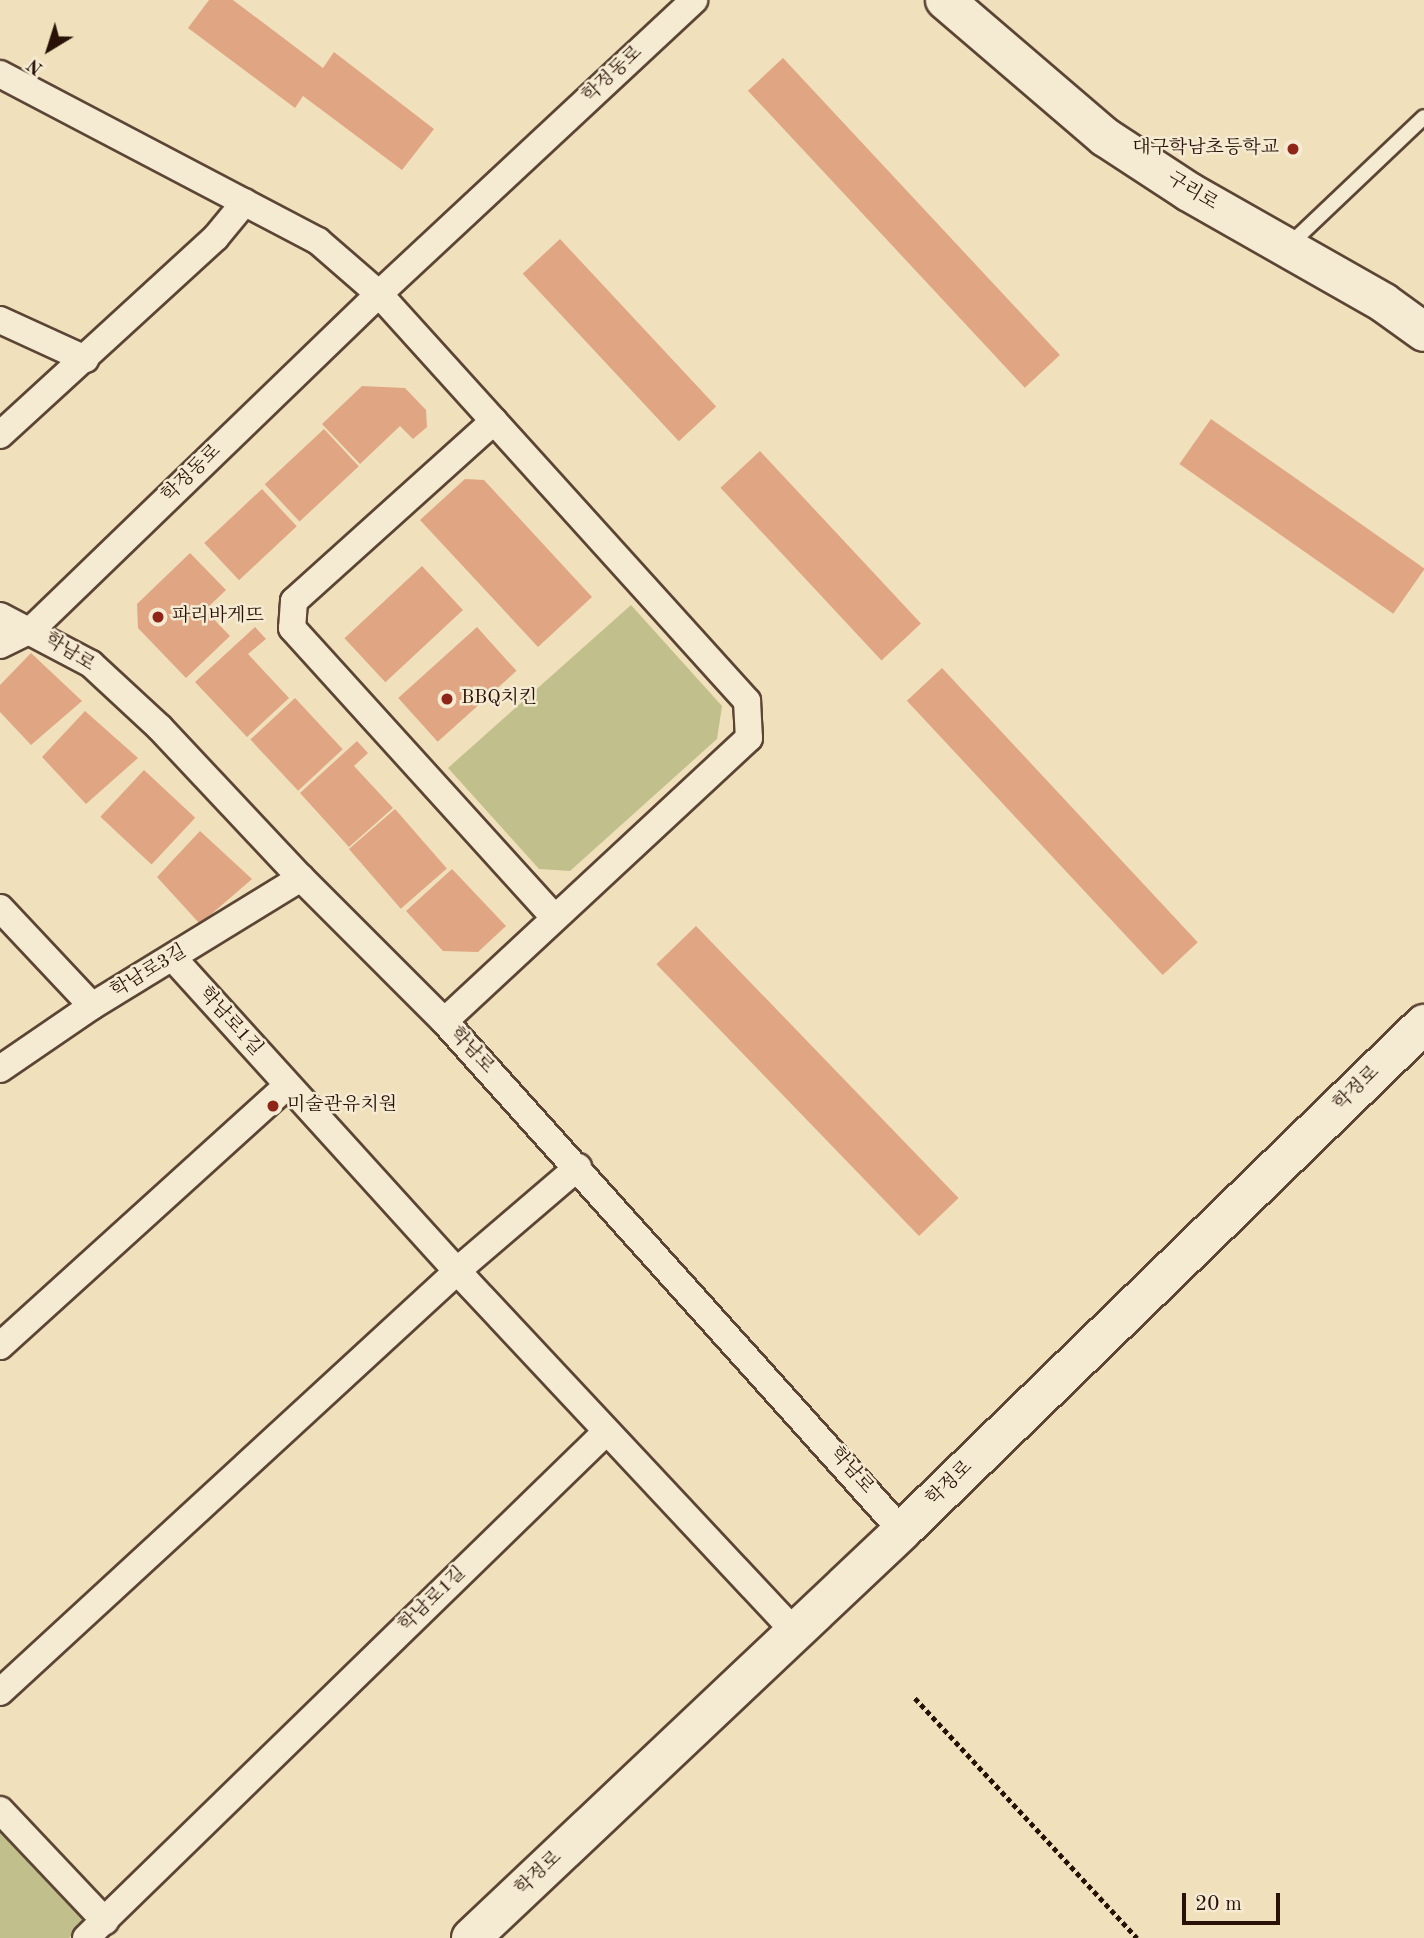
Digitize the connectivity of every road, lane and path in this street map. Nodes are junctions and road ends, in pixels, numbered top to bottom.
1 (694, 0) edge
2 (945, 0) edge
3 (0, 74) edge
4 (1424, 117) edge
5 (245, 202) junction
6 (1287, 248) junction
7 (379, 294) junction
8 (0, 320) edge
9 (1424, 332) edge
10 (85, 359) junction
11 (494, 421) junction
12 (0, 435) edge
13 (0, 616) edge
14 (31, 630) junction
15 (0, 645) edge
16 (301, 878) junction
17 (0, 908) edge
18 (554, 917) junction
19 (173, 958) junction
20 (92, 1006) junction
21 (444, 1021) junction
22 (1424, 1024) edge
23 (0, 1069) edge
24 (287, 1086) junction
25 (578, 1167) junction
26 (458, 1272) junction
27 (0, 1346) edge
28 (606, 1432) junction
29 (902, 1531) junction
30 (796, 1633) junction
31 (0, 1692) edge
32 (915, 1698) dead end
33 (0, 1810) edge
34 (95, 1930) edge
35 (471, 1938) edge
36 (1137, 1938) edge

1 - 7 street, 학정동로
2 - 6 main road, 구리로
3 - 5 street
4 - 6 lane
5 - 7 street
5 - 10 street
6 - 9 main road, 구리로
7 - 11 street
7 - 14 street, 학정동로
8 - 10 street
10 - 12 street
11 - 18 street
11 - 18 street
13 - 14 street, 학남로
14 - 15 street, 학정동로
14 - 16 street, 학남로
16 - 19 street, 학남로3길
16 - 21 street, 학남로
17 - 20 street
18 - 21 street
19 - 20 street, 학남로3길
19 - 24 street, 학남로1길
20 - 23 street, 학남로3길
21 - 25 street, 학남로
22 - 29 main road, 학정로
24 - 26 street, 학남로1길
24 - 27 street
25 - 26 street
25 - 29 street, 학남로
26 - 28 street, 학남로1길
26 - 31 street
28 - 30 street
28 - 34 street, 학남로1길
29 - 30 main road, 학정로
30 - 35 main road, 학정로
32 - 36 path
33 - 34 street

